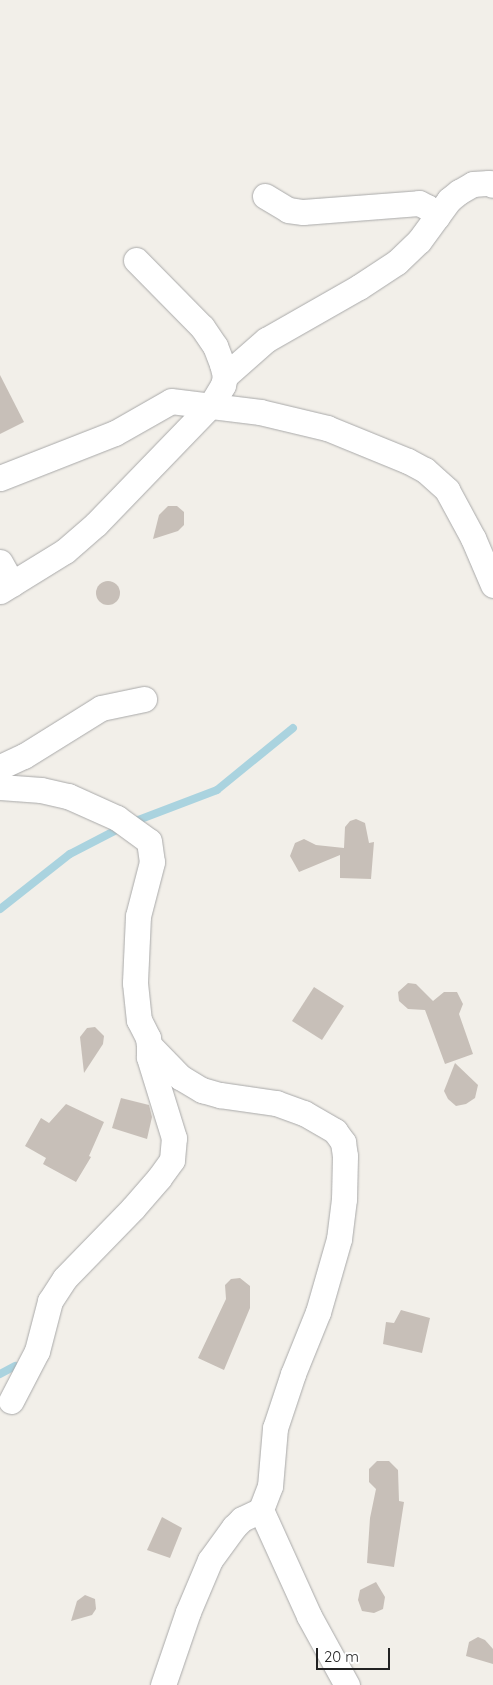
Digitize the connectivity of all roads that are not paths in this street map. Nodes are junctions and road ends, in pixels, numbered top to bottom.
1 (493, 185) edge
2 (265, 196) dead end
3 (437, 217) junction
4 (136, 260) dead end
5 (225, 376) junction
6 (211, 404) junction
7 (0, 478) edge
8 (0, 562) edge
9 (493, 585) edge
10 (6, 587) edge
11 (144, 699) dead end
12 (0, 767) edge
13 (0, 787) edge
14 (149, 1045) junction
15 (11, 1401) dead end
16 (261, 1510) junction
17 (163, 1685) edge
18 (348, 1685) edge

1 - 3 street
2 - 3 street
3 - 5 street
4 - 5 street
5 - 6 street
6 - 7 street
6 - 9 street
6 - 10 street
8 - 10 street
11 - 12 street
13 - 14 street
14 - 15 street
14 - 16 street
16 - 17 street
16 - 18 street

